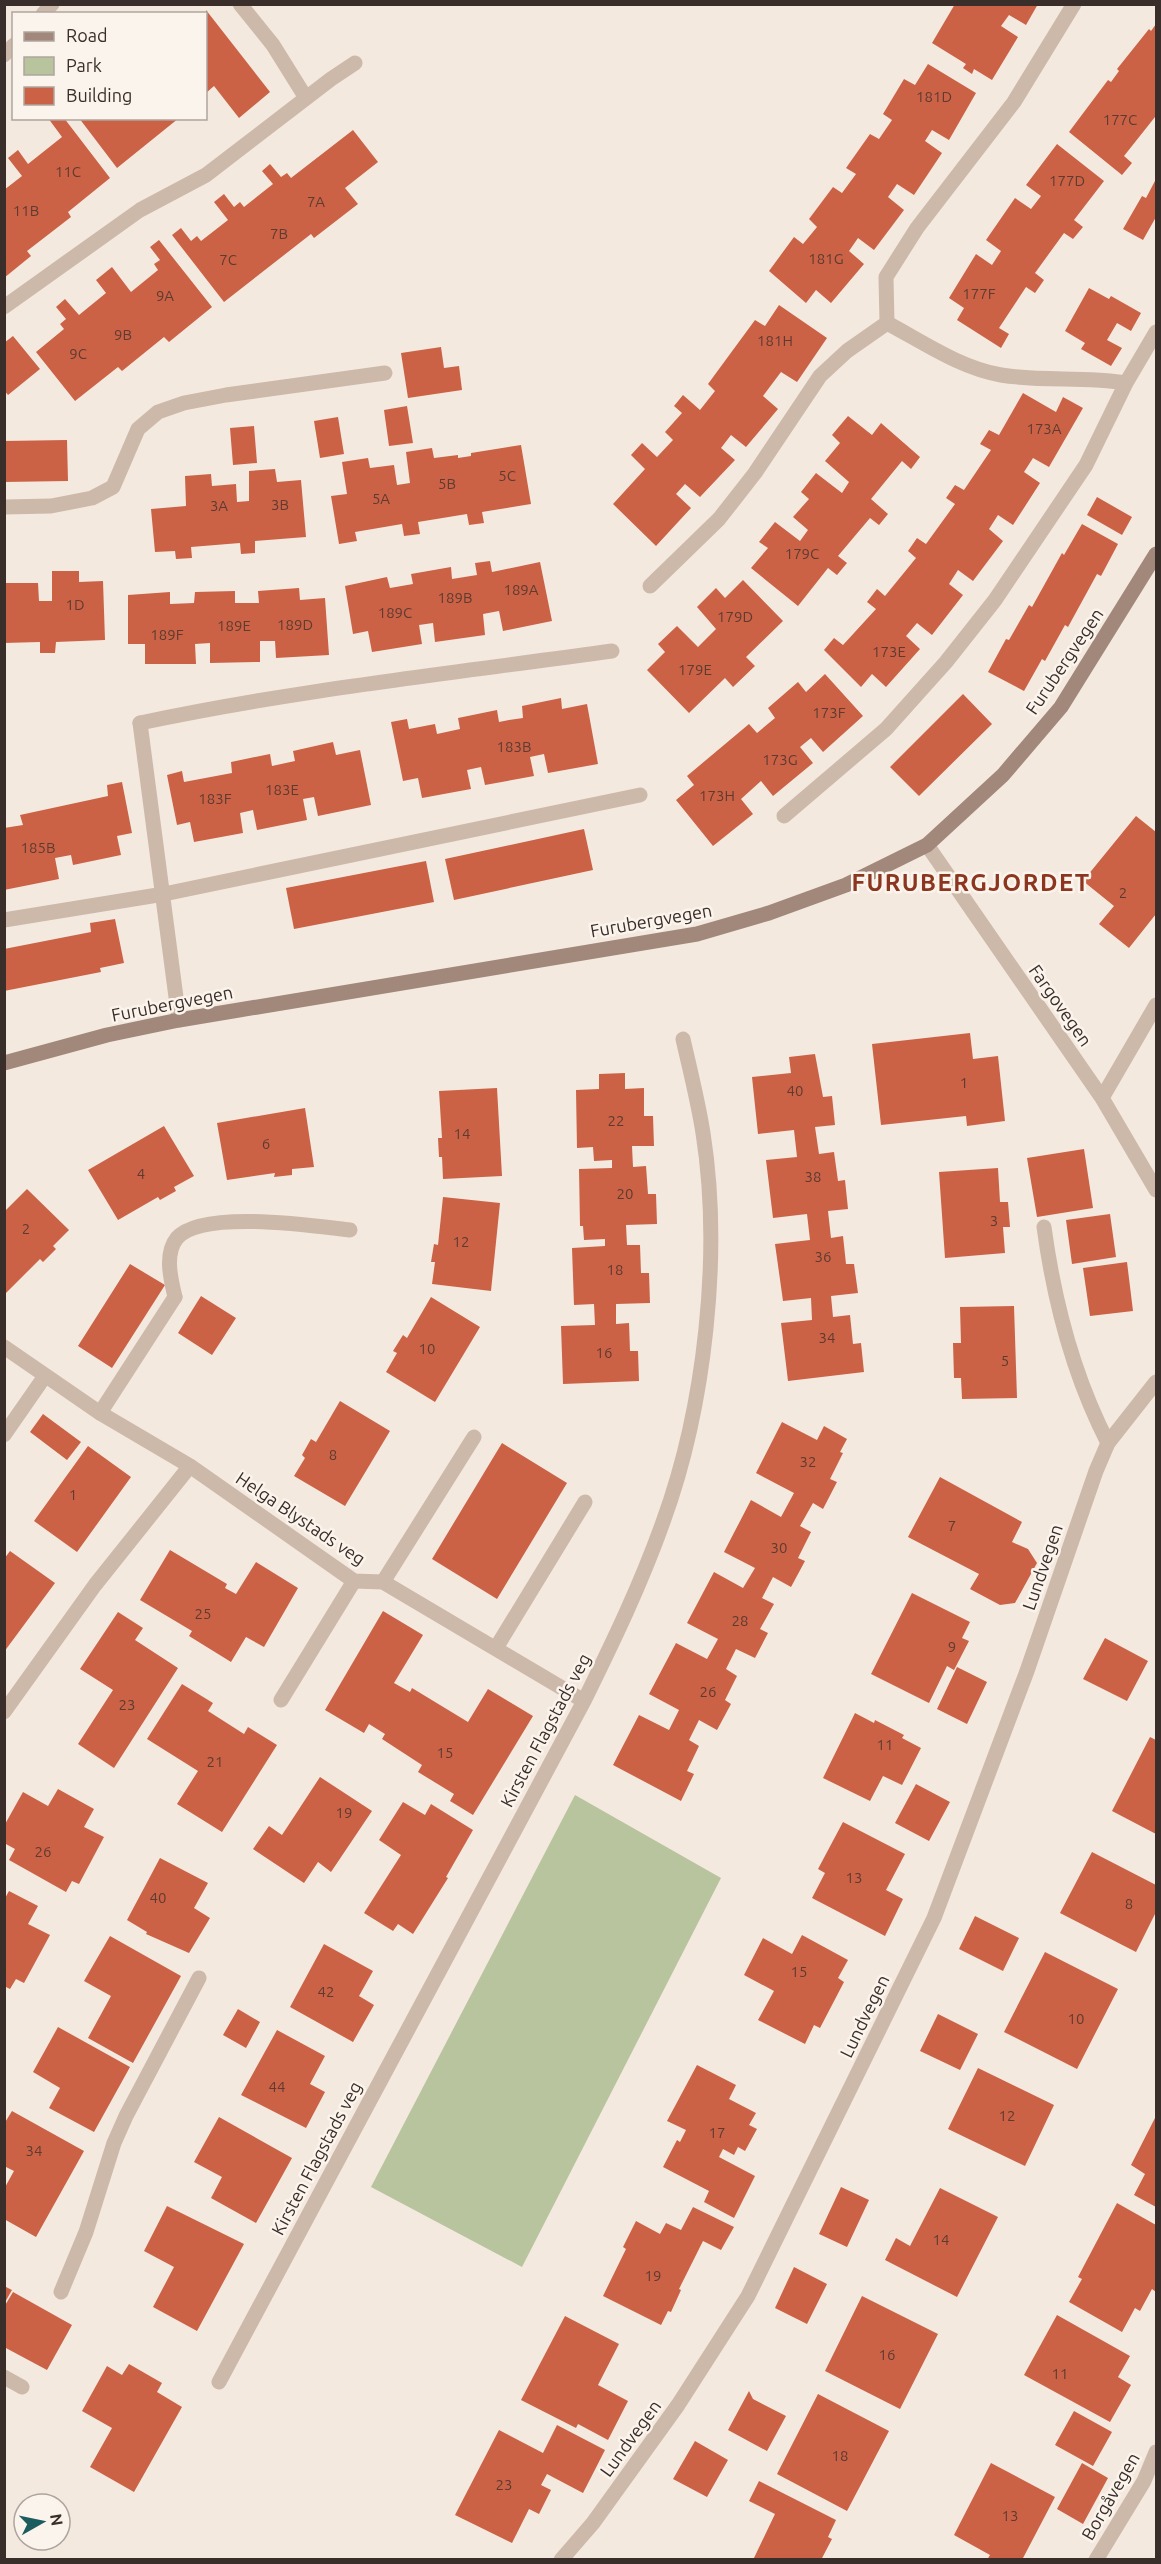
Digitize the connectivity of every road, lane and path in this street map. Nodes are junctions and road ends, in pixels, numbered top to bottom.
1 (240, 4) edge
2 (1074, 4) edge
3 (355, 63) dead end
4 (306, 98) junction
5 (4, 307) edge
6 (887, 323) junction
7 (1154, 343) edge
8 (385, 373) dead end
9 (1126, 383) junction
10 (4, 507) edge
11 (1156, 554) edge
12 (650, 586) dead end
13 (612, 651) dead end
14 (640, 795) dead end
15 (784, 816) dead end
16 (927, 845) junction
17 (164, 894) junction
18 (4, 920) edge
19 (1156, 1005) edge
20 (179, 1020) junction
21 (683, 1039) dead end
22 (4, 1063) edge
23 (1102, 1098) junction
24 (1156, 1190) edge
25 (1044, 1227) dead end
26 (350, 1230) dead end
27 (4, 1347) edge
28 (45, 1376) junction
29 (1156, 1382) edge
30 (100, 1413) junction
31 (4, 1435) edge
32 (474, 1437) dead end
33 (1108, 1443) junction
34 (190, 1466) junction
35 (585, 1502) dead end
36 (354, 1581) junction
37 (383, 1582) junction
38 (496, 1648) junction
39 (281, 1700) dead end
40 (584, 1701) junction
41 (4, 1712) edge
42 (199, 1978) dead end
43 (61, 2292) dead end
44 (4, 2377) edge
45 (219, 2382) dead end
46 (22, 2387) dead end
47 (1156, 2452) edge
48 (561, 2559) edge
49 (1096, 2559) edge

1 - 4 street
2 - 6 street
3 - 4 street
4 - 5 street
6 - 9 street
6 - 12 street
7 - 9 street
8 - 10 street
9 - 15 street
11 - 16 main road, Furubergvegen
13 - 17 street
14 - 17 street
16 - 20 main road, Furubergvegen
16 - 23 street, Fargovegen
17 - 18 street
17 - 20 street
19 - 23 street
20 - 22 main road, Furubergvegen
21 - 40 street, Kirsten Flagstads veg
23 - 24 street, Fargovegen
25 - 33 street
26 - 30 street
27 - 28 street, Helga Blystads veg
28 - 30 street, Helga Blystads veg
28 - 31 street
29 - 33 street, Lundvegen
30 - 34 street, Helga Blystads veg
32 - 37 street
33 - 48 street, Lundvegen
34 - 36 street, Helga Blystads veg
34 - 41 street
35 - 38 street
36 - 37 street, Helga Blystads veg
36 - 39 street
37 - 38 street, Helga Blystads veg
38 - 40 street, Helga Blystads veg
40 - 45 street, Kirsten Flagstads veg
42 - 43 street
44 - 46 street
47 - 49 street, Borgåvegen

